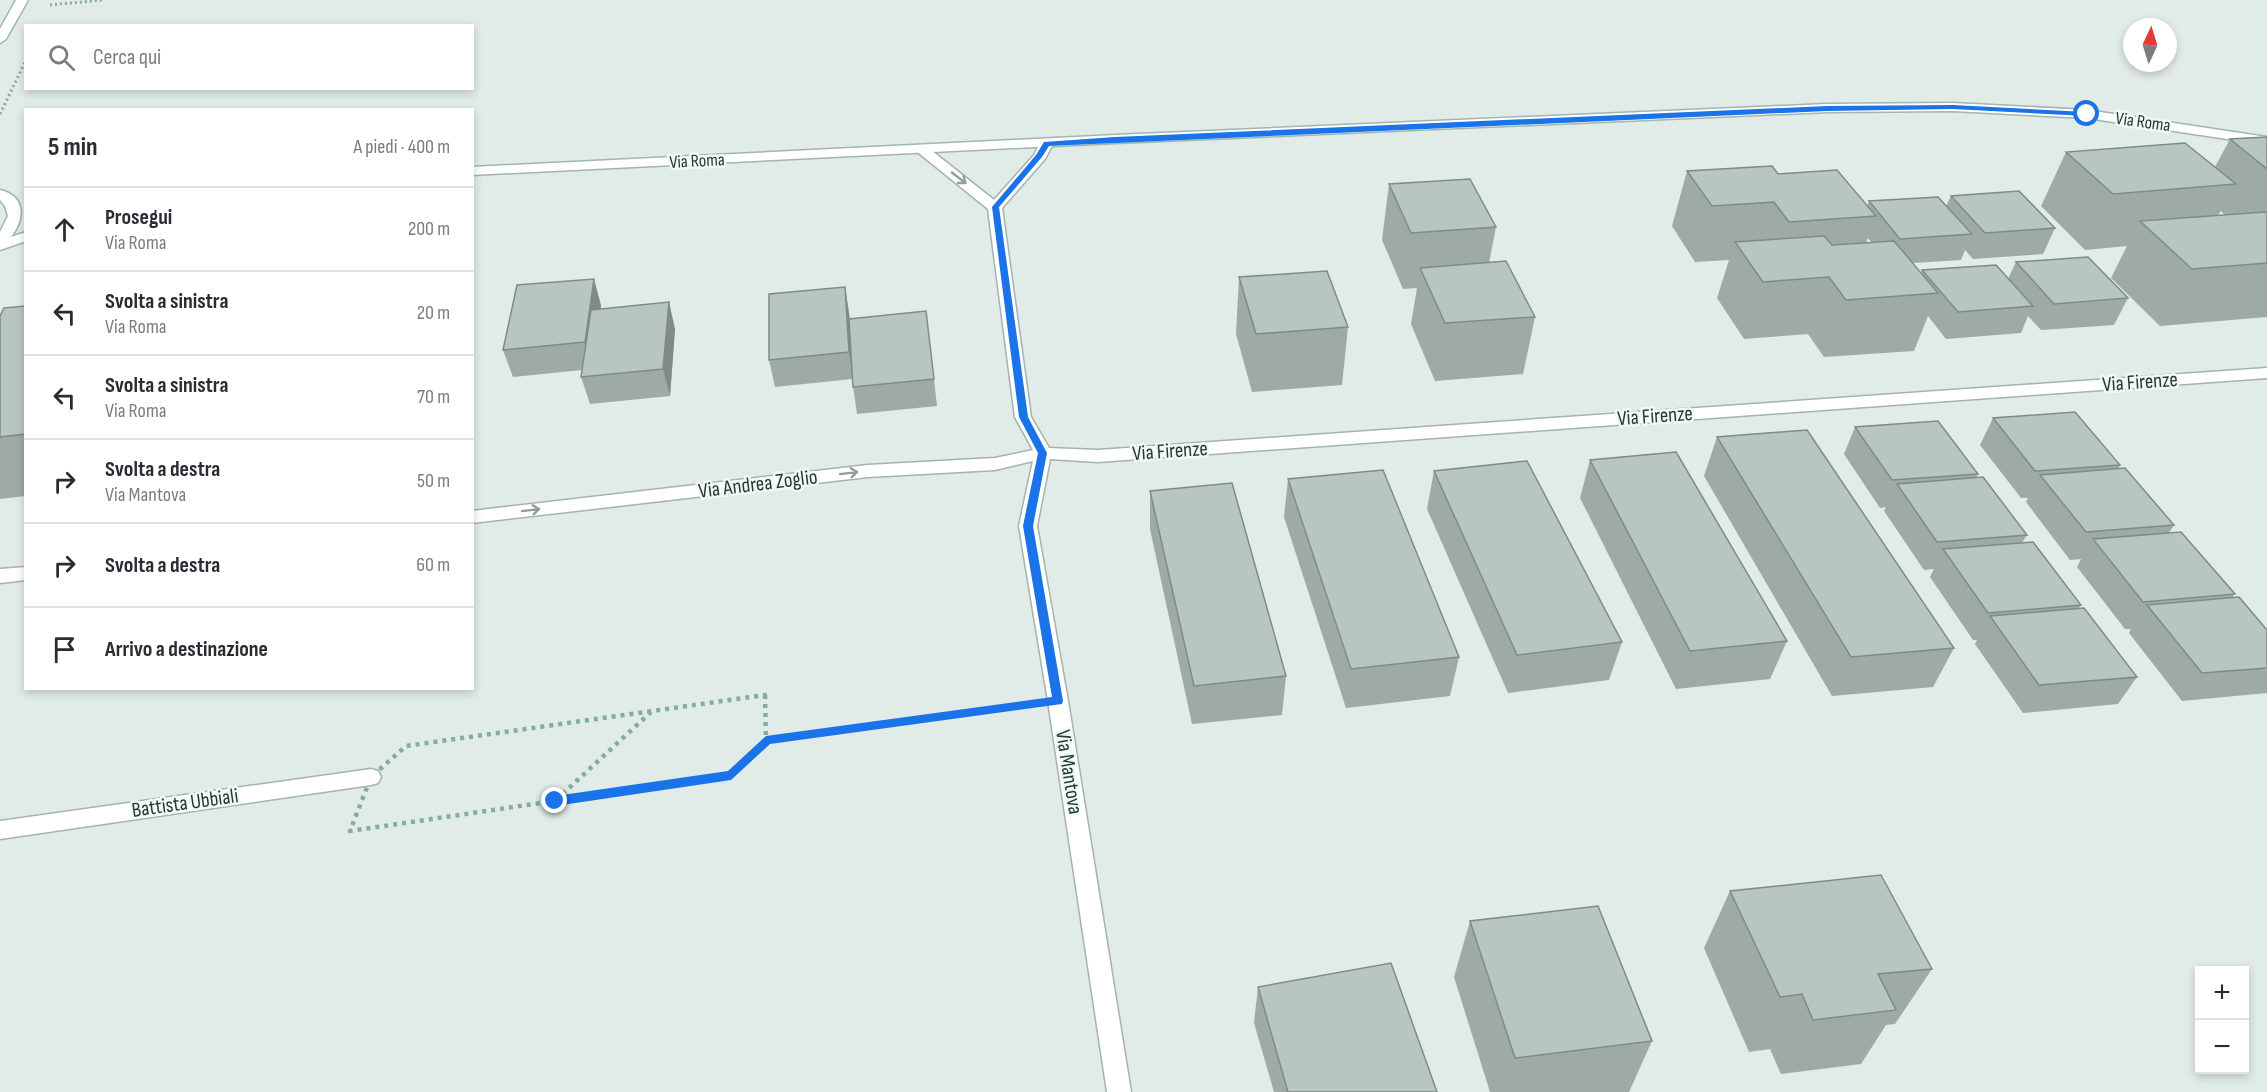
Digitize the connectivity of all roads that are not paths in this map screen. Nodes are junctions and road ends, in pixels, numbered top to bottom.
1 (20, 4) edge
2 (0, 39) edge
3 (2267, 141) edge
4 (1046, 144) junction
5 (922, 150) junction
6 (474, 171) edge
7 (12, 198) edge
8 (995, 207) junction
9 (24, 237) edge
10 (0, 240) edge
11 (0, 246) edge
12 (2267, 373) edge
13 (1043, 453) junction
14 (474, 517) edge
15 (24, 573) edge
16 (0, 576) edge
17 (371, 777) road end
18 (0, 830) edge
19 (1119, 1092) edge

1 - 2 street
3 - 4 street, Via Roma
4 - 5 street, Via Roma
4 - 8 street
5 - 6 street, Via Roma
5 -> 8 street
7 - 10 street
8 - 13 street
9 - 11 street
12 - 13 street, Via Firenze
14 -> 13 street, Via Andrea Zoglio
13 - 19 street, Via Mantova
15 - 16 street
17 - 18 street, Battista Ubbiali

